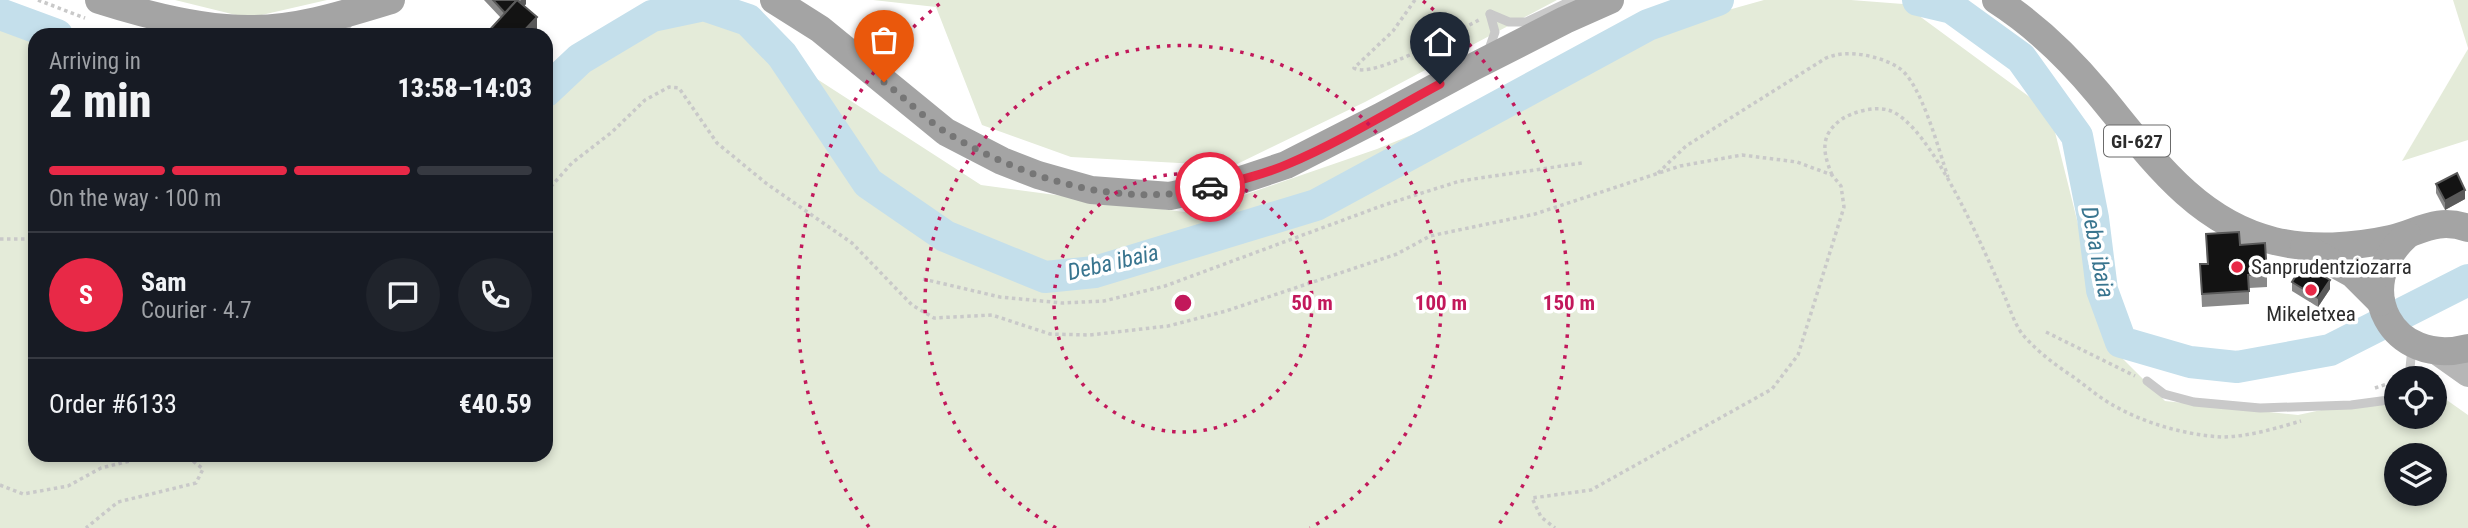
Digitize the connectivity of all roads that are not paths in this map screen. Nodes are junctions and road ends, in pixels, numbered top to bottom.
1 (99, 0) edge
2 (391, 0) edge
3 (774, 0) edge
4 (1573, 0) edge
5 (1610, 0) edge
6 (1996, 0) edge
7 (358, 10) junction
8 (197, 28) edge
9 (260, 28) edge
10 (344, 28) edge
11 (1484, 61) junction
12 (2465, 223) edge
13 (2407, 235) junction
14 (2302, 246) junction
15 (2381, 302) junction
16 (2417, 344) junction
17 (2468, 348) edge
18 (2412, 366) edge
19 (2468, 374) edge
20 (2147, 381) road end
21 (2384, 400) edge

1 - 8 main road
2 - 7 main road
3 - 11 main road
4 - 11 lane
5 - 11 main road
6 - 14 main road, GI-627
7 - 9 main road
7 - 10 lane
12 - 13 main road, GI-627
13 - 14 main road, GI-627
13 - 15 main road
14 - 15 main road, GI-627
15 - 16 main road, GI-627
16 - 17 main road
16 - 18 lane
16 - 19 main road
20 - 21 lane

